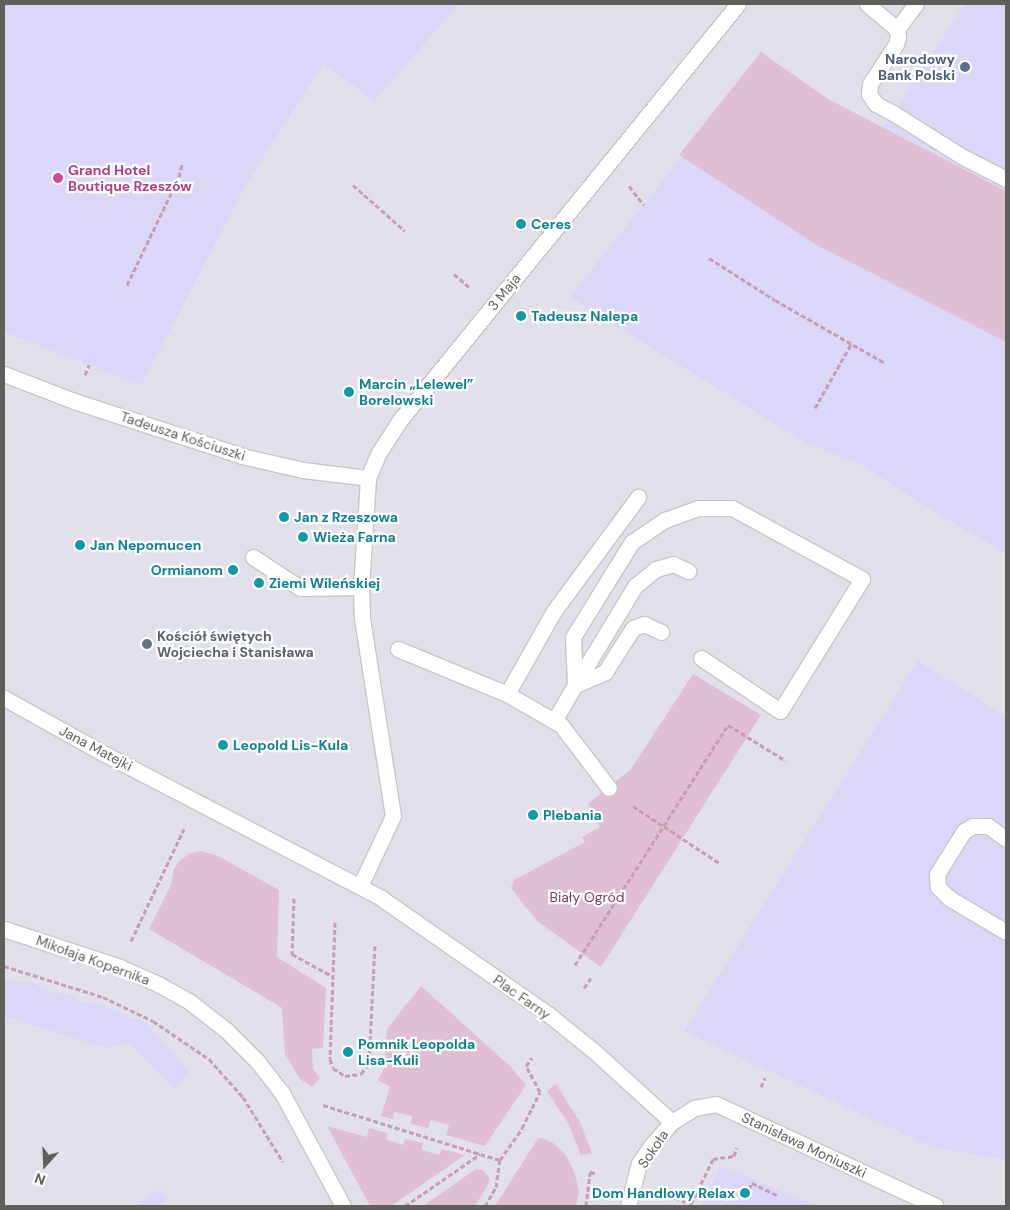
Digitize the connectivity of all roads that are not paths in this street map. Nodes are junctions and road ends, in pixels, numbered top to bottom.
1 (738, 4) edge
2 (867, 4) edge
3 (916, 4) edge
4 (897, 29) junction
5 (1006, 179) edge
6 (4, 374) edge
7 (368, 478) junction
8 (638, 497) dead end
9 (253, 557) dead end
10 (688, 571) dead end
11 (361, 587) junction
12 (662, 632) dead end
13 (398, 649) dead end
14 (701, 658) dead end
15 (575, 685) junction
16 (507, 694) junction
17 (4, 698) edge
18 (554, 721) junction
19 (609, 788) road end
20 (193, 799) joint
21 (1006, 838) edge
22 (360, 886) junction
23 (4, 929) edge
24 (1006, 932) edge
25 (672, 1122) junction
26 (342, 1206) edge
27 (628, 1206) edge
28 (936, 1206) edge

1 - 7 street, 3 Maja
2 - 4 street
3 - 4 street
4 - 5 street
6 - 7 street, Tadeusza Kościuszki
7 - 11 street, 3 Maja
8 - 16 street
9 - 11 street
10 - 15 street
11 - 22 street, 3 Maja
12 - 15 street
13 - 16 street
14 - 15 street
15 - 18 street
16 - 18 street
17 - 20 street, Jana Matejki
18 - 19 street
20 - 22 street, Plac Farny
21 - 24 street
22 - 25 street, Plac Farny
23 - 26 street, Mikołaja Kopernika
25 - 27 street, Sokoła
25 - 28 street, Stanisława Moniuszki

